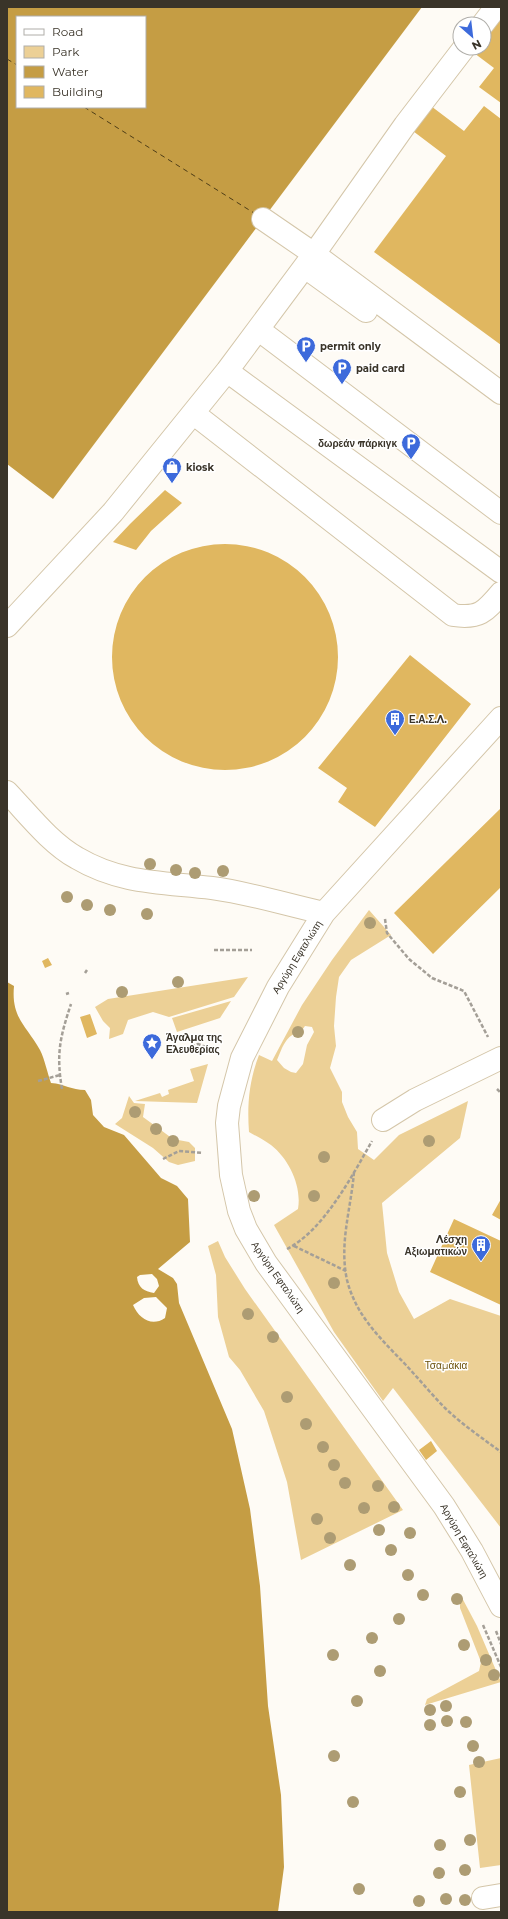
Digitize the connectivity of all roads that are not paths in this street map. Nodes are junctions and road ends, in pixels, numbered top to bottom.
1 (496, 7) edge
2 (489, 16) edge
3 (458, 56) edge
4 (262, 219) dead end
5 (310, 261) junction
6 (259, 330) junction
7 (227, 371) junction
8 (501, 393) edge
9 (501, 407) edge
10 (193, 414) junction
11 (501, 513) edge
12 (501, 572) edge
13 (501, 593) edge
14 (8, 623) edge
15 (501, 718) edge
16 (7, 792) edge
17 (324, 913) junction
18 (500, 1058) edge
19 (383, 1120) dead end
20 (501, 1606) edge

1 - 2 street
3 - 5 street
4 - 5 street
5 - 6 street
5 - 8 street
5 - 9 street
6 - 7 street
6 - 11 street
7 - 10 street
7 - 12 street
10 - 13 street
10 - 14 street
15 - 17 street, Αργύρη Εφταλιώτη
16 - 17 street
17 - 20 street, Αργύρη Εφταλιώτη
18 - 19 street

